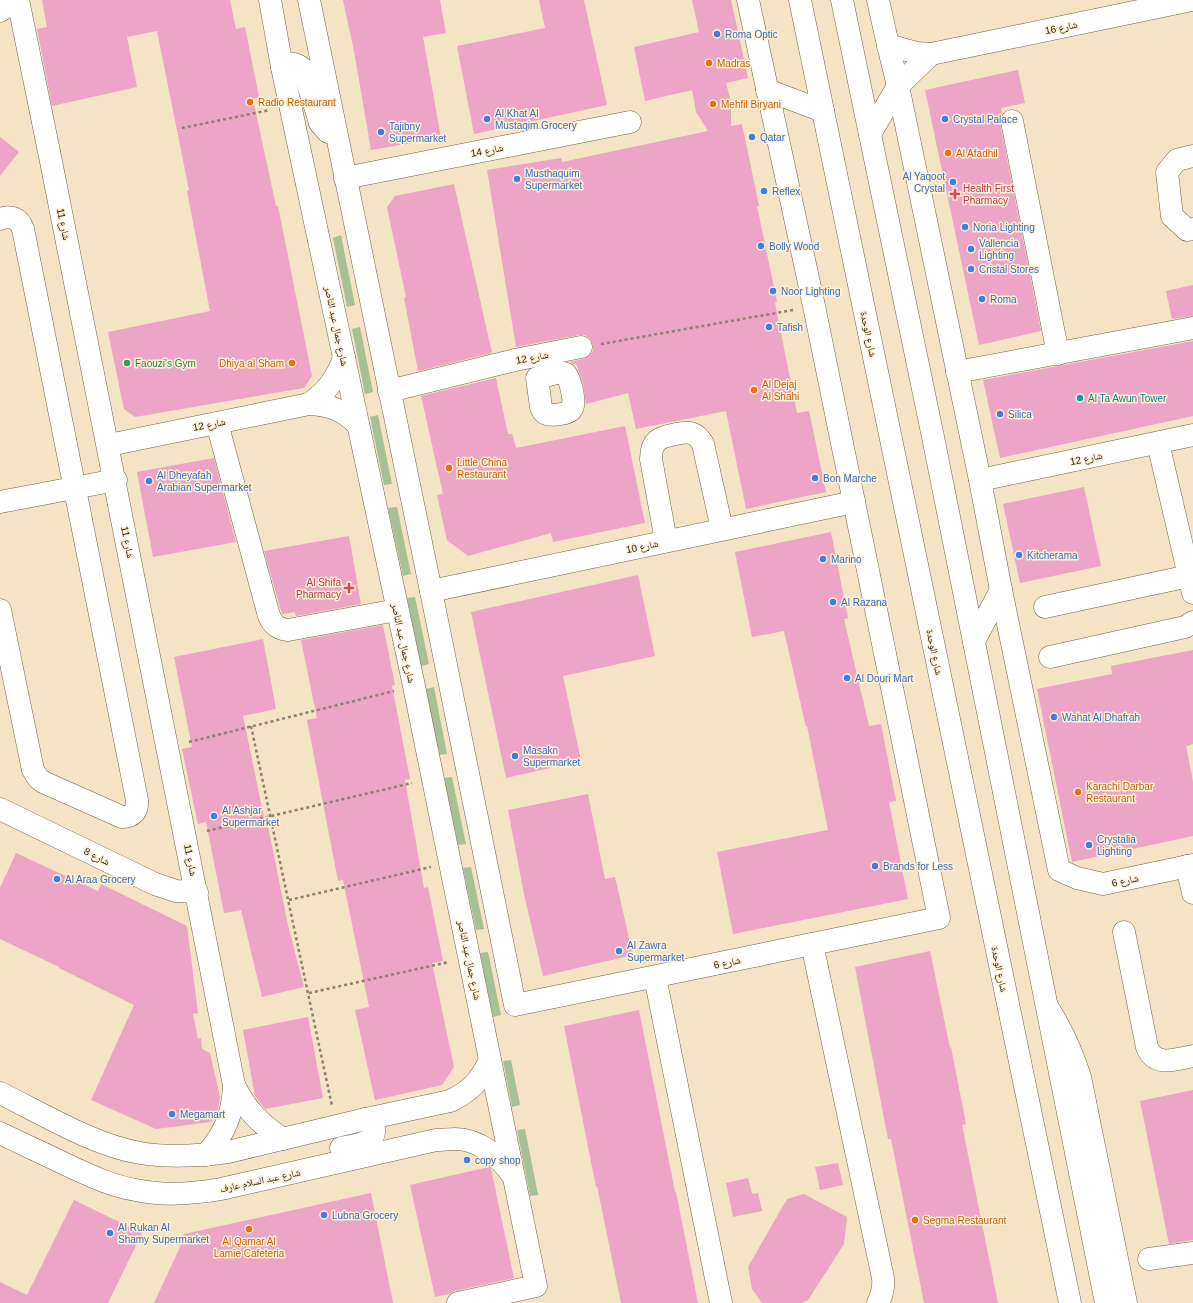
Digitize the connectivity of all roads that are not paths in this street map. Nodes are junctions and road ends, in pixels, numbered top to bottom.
1 (17, 0) edge
2 (270, 0) edge
3 (309, 0) edge
4 (748, 0) edge
5 (800, 0) edge
6 (842, 0) edge
7 (878, 0) edge
8 (1192, 0) edge
9 (1168, 2) edge
10 (0, 11) edge
11 (888, 46) junction
12 (931, 54) junction
13 (282, 67) junction
14 (898, 86) junction
15 (767, 90) junction
16 (823, 111) junction
17 (1012, 121) dead end
18 (630, 122) dead end
19 (870, 134) junction
20 (336, 136) junction
21 (1193, 156) edge
22 (345, 178) junction
23 (0, 219) edge
24 (1193, 229) edge
25 (1193, 328) edge
26 (581, 347) road end
27 (1058, 354) junction
28 (344, 357) junction
29 (515, 360) junction
30 (957, 372) junction
31 (537, 378) dead end
32 (389, 391) junction
33 (309, 404) junction
34 (217, 423) junction
35 (358, 425) junction
36 (1193, 435) edge
37 (1158, 443) junction
38 (109, 445) junction
39 (116, 480) junction
40 (980, 480) junction
41 (74, 488) junction
42 (0, 502) edge
43 (854, 502) junction
44 (722, 529) junction
45 (666, 541) junction
46 (1191, 585) edge
47 (1000, 590) junction
48 (431, 591) junction
49 (1045, 607) dead end
50 (0, 610) edge
51 (397, 610) junction
52 (1193, 622) edge
53 (974, 642) junction
54 (1050, 657) dead end
55 (0, 809) edge
56 (1190, 866) edge
57 (197, 892) junction
58 (1193, 893) edge
59 (1124, 932) dead end
60 (812, 944) junction
61 (655, 977) junction
62 (1046, 1004) junction
63 (1193, 1056) edge
64 (490, 1060) junction
65 (234, 1085) junction
66 (1, 1099) edge
67 (366, 1119) junction
68 (0, 1133) edge
69 (283, 1139) junction
70 (206, 1155) junction
71 (274, 1177) junction
72 (514, 1178) junction
73 (1193, 1253) edge
74 (1149, 1259) dead end
75 (458, 1303) edge
76 (721, 1303) edge
77 (878, 1303) edge
78 (1070, 1303) edge
79 (1106, 1303) edge
80 (1126, 1303) edge

1 - 10 main road
1 - 38 main road, شارع 11
2 - 13 main road, شارع جمال عبد الناصر
3 - 20 main road
4 - 15 main road
5 - 16 main road, شارع الوحدة
6 - 19 main road
7 - 11 main road
8 - 9 main road, شارع 16
9 - 12 main road, شارع 16
11 - 12 main road, شارع 16
11 - 14 main road
12 - 14 main road
13 - 20 main road
13 - 28 main road, شارع جمال عبد الناصر
14 - 19 main road
14 - 30 main road
15 - 16 main road
15 - 43 main road
16 - 78 main road, شارع الوحدة
17 - 27 main road
18 - 22 main road, شارع 14
19 - 53 main road
20 - 22 main road
21 - 24 main road
22 - 32 main road
23 - 41 main road
25 - 27 main road
26 - 29 main road, شارع 12
27 - 30 main road
28 - 33 main road, شارع 12
28 - 35 main road, شارع جمال عبد الناصر
29 - 31 main road
29 - 32 main road, شارع 12
30 - 40 main road
32 - 48 main road
33 - 34 main road, شارع 12
33 - 35 main road, شارع 12
34 - 38 main road, شارع 12
34 - 51 main road
35 - 51 main road, شارع جمال عبد الناصر
36 - 37 main road, شارع 12
37 - 40 main road, شارع 12
37 - 46 main road
38 - 39 main road, شارع 11
39 - 41 main road
39 - 57 main road, شارع 11
40 - 47 main road
41 - 42 main road
41 - 50 main road
43 - 44 main road, شارع 10
43 - 60 main road, شارع 6
44 - 45 main road, شارع 10
44 - 45 main road
45 - 48 main road, شارع 10
46 - 49 main road
47 - 53 main road
47 - 56 main road, شارع 6
48 - 61 main road, شارع 6
51 - 64 main road, شارع جمال عبد الناصر
52 - 54 main road
53 - 62 main road
55 - 57 main road, شارع 8
56 - 58 main road
57 - 65 main road, شارع 11
59 - 63 main road
60 - 61 main road, شارع 6
60 - 77 main road
61 - 76 main road
62 - 79 main road
62 - 80 main road
64 - 67 main road
64 - 72 main road, شارع جمال عبد الناصر
65 - 69 main road, شارع 11
65 - 70 main road, شارع 11
66 - 70 main road
67 - 69 main road
67 - 71 main road
68 - 71 main road, شارع عبد السلام عارف
69 - 70 main road
71 - 72 main road, شارع عبد السلام عارف
72 - 75 main road, شارع جمال عبد الناصر
73 - 74 main road

